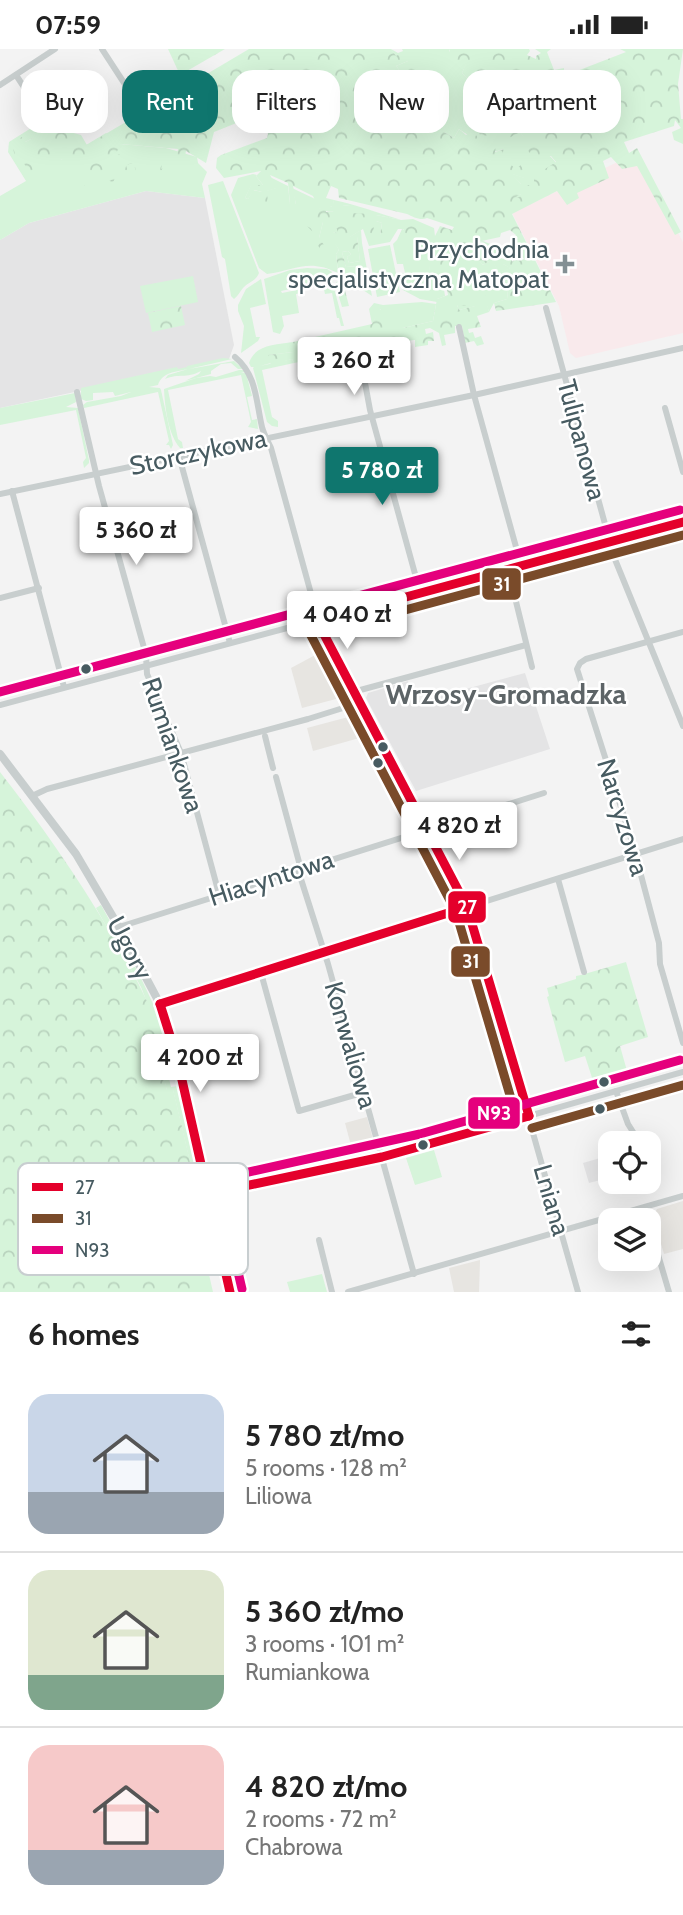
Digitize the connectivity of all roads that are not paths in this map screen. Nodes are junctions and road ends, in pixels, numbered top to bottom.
1 (55, 49) edge
2 (102, 49) edge
3 (16, 75) junction
4 (122, 80) edge
5 (21, 83) edge
6 (0, 85) edge
7 (546, 308) dead end
8 (459, 327) dead end
9 (683, 348) edge
10 (235, 357) dead end
11 (363, 372) dead end
12 (564, 374) junction
13 (77, 392) dead end
14 (474, 395) junction
15 (665, 408) dead end
16 (372, 415) junction
17 (266, 437) junction
18 (179, 456) junction
19 (683, 473) edge
20 (96, 474) junction
21 (12, 491) junction
22 (0, 494) edge
23 (683, 522) edge
24 (610, 541) junction
25 (521, 565) junction
26 (508, 569) junction
27 (38, 588) junction
28 (419, 592) junction
29 (0, 598) edge
30 (317, 621) junction
31 (683, 632) edge
32 (230, 643) junction
33 (649, 643) junction
34 (526, 645) junction
35 (147, 664) junction
36 (532, 667) dead end
37 (64, 687) junction
38 (353, 692) junction
39 (359, 703) junction
40 (0, 705) edge
41 (683, 726) edge
42 (265, 736) dead end
43 (181, 753) junction
44 (0, 754) edge
45 (274, 768) dead end
46 (276, 777) dead end
47 (544, 793) dead end
48 (32, 796) junction
49 (426, 829) junction
50 (683, 839) edge
51 (635, 855) junction
52 (299, 869) junction
53 (558, 879) junction
54 (219, 894) junction
55 (467, 907) junction
56 (119, 927) junction
57 (325, 952) junction
58 (584, 972) dead end
59 (261, 973) junction
60 (160, 1004) junction
61 (683, 1043) edge
62 (683, 1072) edge
63 (616, 1091) junction
64 (365, 1092) junction
65 (299, 1111) junction
66 (289, 1114) dead end
67 (529, 1116) junction
68 (632, 1131) edge
69 (382, 1157) junction
70 (200, 1163) edge
71 (248, 1185) edge
72 (683, 1196) edge
73 (645, 1207) joint
74 (561, 1231) junction
75 (319, 1240) dead end
76 (661, 1264) edge
77 (414, 1274) junction
78 (332, 1292) edge
79 (348, 1292) edge
80 (578, 1292) edge
81 (669, 1292) edge

1 - 3 street
2 - 4 street
3 - 5 street
3 - 6 street
7 - 12 street, Tulipanowa
8 - 14 street
9 - 12 street, Storczykowa
10 - 17 street, Lniana
11 - 16 street
12 - 14 street, Storczykowa
12 - 24 street, Tulipanowa
13 - 20 street, Rumiankowa
14 - 16 street, Storczykowa
14 - 25 street
15 - 19 street
16 - 17 street, Storczykowa
16 - 28 street
17 - 18 street, Storczykowa
17 - 30 street, Lniana
18 - 20 street, Storczykowa
18 - 32 street
20 - 21 street, Storczykowa
20 - 35 street, Rumiankowa
21 - 22 street, Storczykowa
21 - 27 street
23 - 24 street
24 - 25 street
24 - 33 street, Tulipanowa
25 - 26 street
26 - 28 street
26 - 34 street
27 - 29 street
27 - 37 street
28 - 30 street
30 - 32 street
30 - 38 street, Lniana
31 - 33 street, Narcyzowa
32 - 35 street
33 - 41 street, Tulipanowa
33 - 51 street, Narcyzowa
34 - 36 street
34 - 38 street
35 - 37 street
35 - 43 street, Rumiankowa
37 - 40 street
38 - 39 street, Lniana
39 - 43 street
39 - 49 street, Lniana
42 - 45 street
43 - 48 street
43 - 54 street, Rumiankowa
44 - 48 street, Ugory
46 - 52 street, Konwaliowa
47 - 49 street, Hiacyntowa
48 - 56 street, Ugory
49 - 52 street, Hiacyntowa
49 - 55 street, Lniana
50 - 51 street
51 - 53 street
51 - 61 street, Narcyzowa
52 - 54 street, Hiacyntowa
52 - 57 street, Konwaliowa
53 - 55 street
53 - 58 street
54 - 56 street, Hiacyntowa
55 - 57 street
55 - 67 street, Lniana
56 - 60 street, Ugory
57 - 59 street
57 - 64 street, Konwaliowa
59 - 60 street
59 - 65 street
60 - 70 street, Ugory
62 - 63 street
63 - 67 street
63 - 68 street
64 - 65 street
64 - 69 street, Konwaliowa
65 - 66 street
67 - 69 street
67 - 74 street, Lniana
69 - 71 street
69 - 77 street, Konwaliowa
72 - 73 street
73 - 74 street
74 - 77 street
74 - 80 street, Lniana
75 - 78 street
76 - 81 street
77 - 79 street

